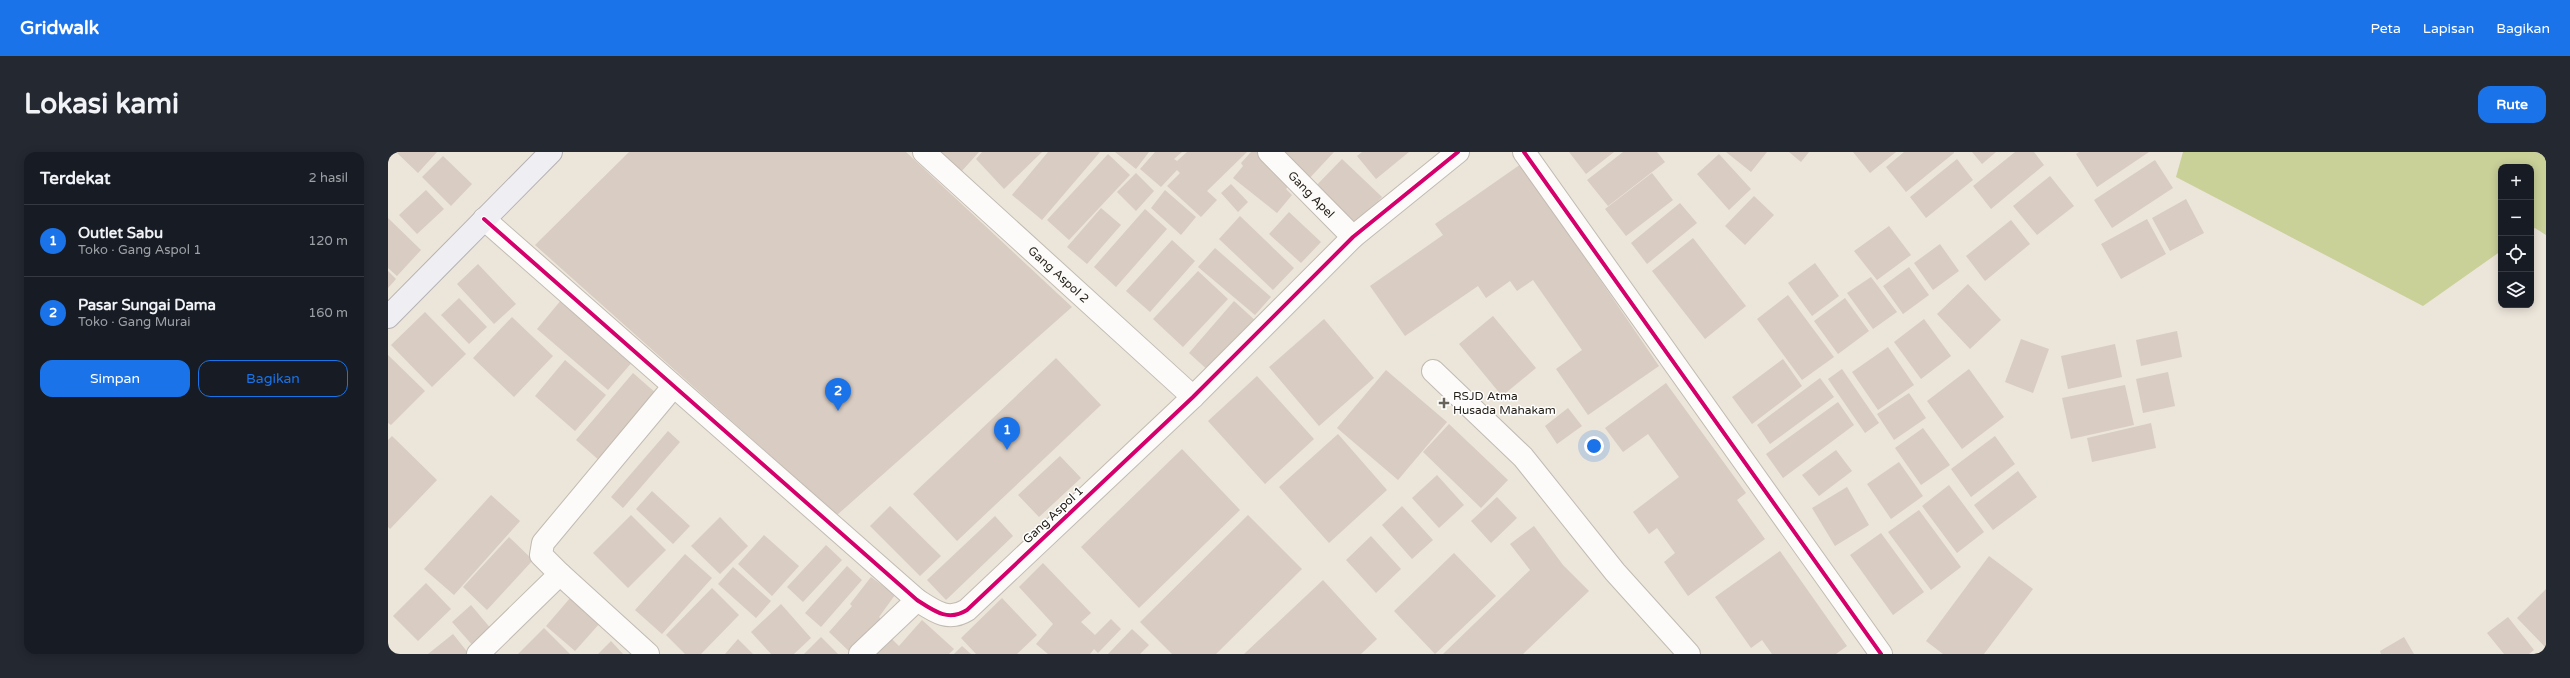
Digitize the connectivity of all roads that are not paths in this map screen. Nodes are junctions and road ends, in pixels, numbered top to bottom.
1 (551, 152) edge
2 (924, 152) edge
3 (1269, 152) edge
4 (1458, 152) edge
5 (1524, 152) edge
6 (484, 219) junction
7 (1353, 237) junction
8 (388, 317) edge
9 (1433, 371) dead end
10 (673, 387) junction
11 (1193, 397) junction
12 (560, 574) junction
13 (917, 600) junction
14 (478, 654) edge
15 (648, 654) edge
16 (860, 654) edge
17 (1689, 654) edge
18 (1881, 654) edge

1 - 6 main road
2 - 11 street, Gang Aspol 2
3 - 7 street, Gang Apel
4 - 7 street, Gang Aspol 1
5 - 18 street
6 - 8 main road
6 - 10 street, Gang Aspol 1
7 - 11 street, Gang Aspol 1
9 - 17 street
10 - 12 street
10 - 13 street, Gang Aspol 1
11 - 13 street, Gang Aspol 1
12 - 14 street
12 - 15 street
13 - 16 street

